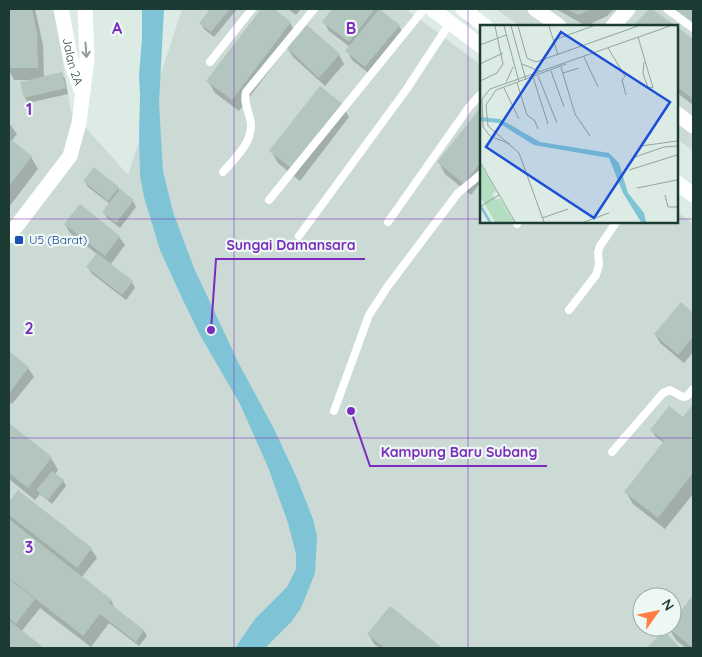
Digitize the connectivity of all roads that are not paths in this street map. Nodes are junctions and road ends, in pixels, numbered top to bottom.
1 (61, 9) edge
2 (86, 9) edge
3 (252, 9) edge
4 (314, 9) edge
5 (424, 9) edge
6 (432, 9) edge
7 (536, 9) edge
8 (628, 9) edge
9 (667, 9) edge
10 (468, 11) edge
11 (450, 23) junction
12 (484, 25) edge
13 (558, 25) edge
14 (614, 25) edge
15 (693, 28) edge
16 (480, 45) edge
17 (210, 62) dead end
18 (82, 92) junction
19 (480, 95) edge
20 (677, 114) edge
21 (693, 126) edge
22 (223, 172) dead end
23 (480, 175) edge
24 (677, 183) edge
25 (693, 195) edge
26 (269, 200) dead end
27 (388, 222) dead end
28 (616, 222) edge
29 (9, 236) edge
30 (299, 236) dead end
31 (568, 310) dead end
32 (693, 389) edge
33 (334, 411) dead end
34 (612, 452) dead end

1 - 18 street, Jalan 2A
2 -> 18 street, Jalan 2A
3 - 17 lane
4 - 22 lane
5 - 26 lane
6 - 11 street
7 - 13 street
8 - 14 street
9 - 15 lane
10 - 12 street
11 - 16 street
11 - 30 lane
18 - 29 street
19 - 27 lane
20 - 21 street
23 - 33 lane
24 - 25 street
28 - 31 lane
32 - 34 lane

